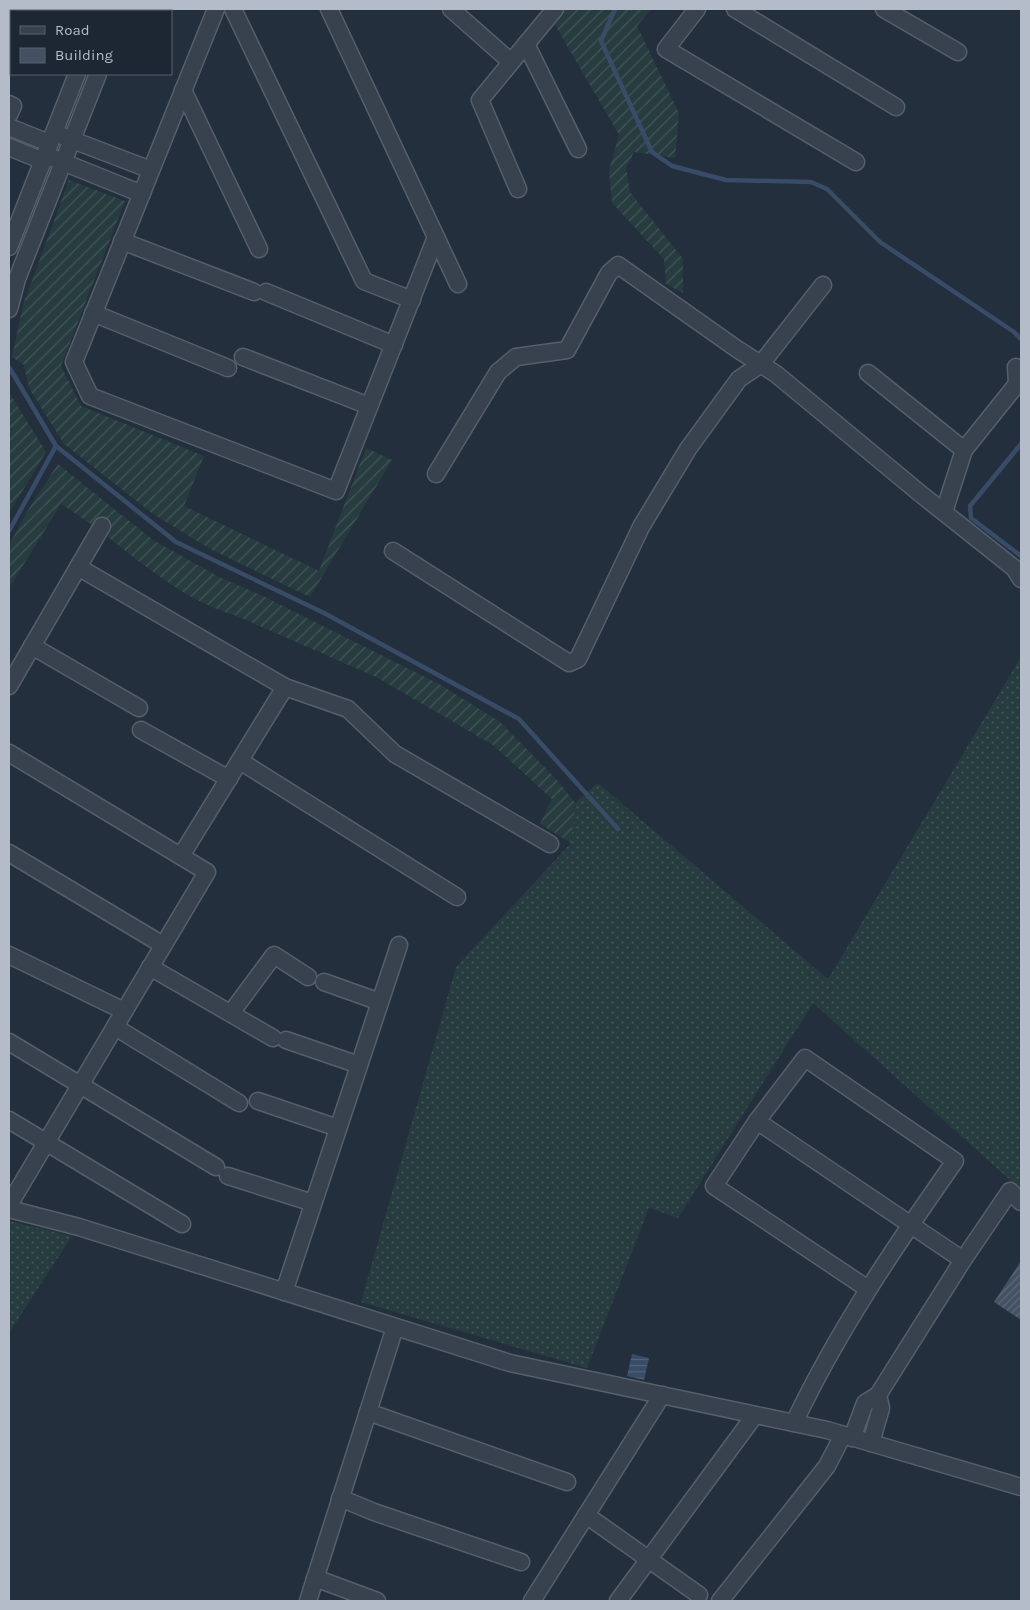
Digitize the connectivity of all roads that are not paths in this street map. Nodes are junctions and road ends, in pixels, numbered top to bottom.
1 (216, 9) edge
2 (234, 9) edge
3 (329, 9) edge
4 (451, 9) edge
5 (555, 9) edge
6 (697, 9) edge
7 (735, 9) edge
8 (884, 9) edge
9 (526, 44) junction
10 (958, 52) dead end
11 (511, 62) junction
12 (77, 75) edge
13 (98, 75) edge
14 (183, 90) junction
15 (9, 104) edge
16 (896, 107) dead end
17 (9, 115) edge
18 (9, 127) edge
19 (72, 139) junction
20 (9, 147) edge
21 (48, 148) junction
22 (578, 149) dead end
23 (63, 162) junction
24 (856, 162) dead end
25 (151, 170) junction
26 (518, 189) dead end
27 (142, 194) junction
28 (436, 237) junction
29 (122, 241) junction
30 (9, 247) edge
31 (259, 248) dead end
32 (458, 284) dead end
33 (823, 285) dead end
34 (412, 300) junction
35 (9, 309) edge
36 (93, 313) junction
37 (394, 345) junction
38 (243, 357) dead end
39 (761, 364) junction
40 (1016, 367) dead end
41 (228, 368) dead end
42 (868, 374) dead end
43 (369, 406) junction
44 (964, 450) junction
45 (436, 474) dead end
46 (944, 512) junction
47 (102, 526) dead end
48 (392, 551) dead end
49 (78, 567) junction
50 (1021, 579) edge
51 (32, 646) junction
52 (9, 686) edge
53 (285, 687) junction
54 (139, 708) dead end
55 (141, 730) dead end
56 (9, 753) edge
57 (240, 761) junction
58 (229, 779) junction
59 (550, 844) dead end
60 (9, 853) edge
61 (181, 856) junction
62 (457, 897) dead end
63 (163, 945) junction
64 (399, 945) dead end
65 (9, 955) edge
66 (150, 967) junction
67 (308, 976) dead end
68 (324, 982) dead end
69 (380, 1002) junction
70 (124, 1011) junction
71 (231, 1014) junction
72 (115, 1027) junction
73 (9, 1042) edge
74 (359, 1065) junction
75 (80, 1085) junction
76 (258, 1101) dead end
77 (239, 1103) dead end
78 (9, 1120) edge
79 (757, 1121) junction
80 (338, 1128) junction
81 (46, 1142) junction
82 (1021, 1202) edge
83 (314, 1203) junction
84 (9, 1207) edge
85 (182, 1224) dead end
86 (910, 1225) junction
87 (963, 1260) junction
88 (868, 1289) junction
89 (284, 1292) junction
90 (395, 1327) junction
91 (662, 1395) junction
92 (878, 1395) junction
93 (368, 1412) junction
94 (755, 1415) junction
95 (794, 1423) junction
96 (848, 1436) junction
97 (870, 1443) junction
98 (567, 1482) dead end
99 (1021, 1487) edge
100 (340, 1498) junction
101 (586, 1515) junction
102 (649, 1559) junction
103 (521, 1562) dead end
104 (315, 1578) junction
105 (699, 1595) dead end
106 (308, 1601) edge
107 (377, 1601) edge
108 (532, 1601) edge
109 (618, 1601) edge
110 (720, 1601) edge

1 - 14 street
2 - 34 street
3 - 28 street
4 - 11 street
5 - 9 street
6 - 24 street
7 - 16 street
8 - 10 street
9 - 11 street
9 - 22 street
11 - 26 street
12 - 21 street
13 - 19 street
14 - 25 street
14 - 31 street
15 - 17 street
18 - 21 street
19 - 21 street
19 - 23 street
19 - 25 street
20 - 21 street
21 - 23 street
21 - 30 street
23 - 27 street
23 - 35 street
25 - 27 street
27 - 29 street
28 - 32 street
28 - 34 street
29 - 36 street
29 - 37 street
33 - 39 street
34 - 37 street
36 - 41 street
36 - 43 street
37 - 43 street
38 - 43 street
39 - 45 street
39 - 46 street
39 - 48 street
40 - 44 street
42 - 44 street
44 - 46 street
46 - 50 street
47 - 49 street
49 - 51 street
49 - 53 street
51 - 52 street
51 - 54 street
53 - 57 street
53 - 59 street
55 - 58 street
56 - 61 street
57 - 58 street
57 - 62 street
58 - 61 street
60 - 63 street
61 - 63 street
63 - 66 street
64 - 69 street
65 - 70 street
66 - 70 street
66 - 71 street
67 - 71 street
68 - 69 street
69 - 74 street
70 - 72 street
71 - 74 street
72 - 75 street
72 - 77 street
73 - 75 street
74 - 80 street
75 - 81 street
75 - 83 street
76 - 80 street
78 - 81 street
79 - 86 street
79 - 86 street
79 - 88 street
80 - 83 street
81 - 84 street
81 - 85 street
82 - 87 street
83 - 89 street
84 - 89 street
86 - 87 street
86 - 88 street
87 - 92 street
88 - 95 street
89 - 90 street
90 - 91 street
90 - 93 street
91 - 94 street
91 - 101 street
92 - 96 street
92 - 97 street
93 - 98 street
93 - 100 street
94 - 95 street
94 - 102 street
95 - 96 street
96 - 97 street
96 - 110 street
97 - 99 street
100 - 103 street
100 - 104 street
101 - 102 street
101 - 108 street
102 - 105 street
102 - 109 street
104 - 106 street
104 - 107 street

